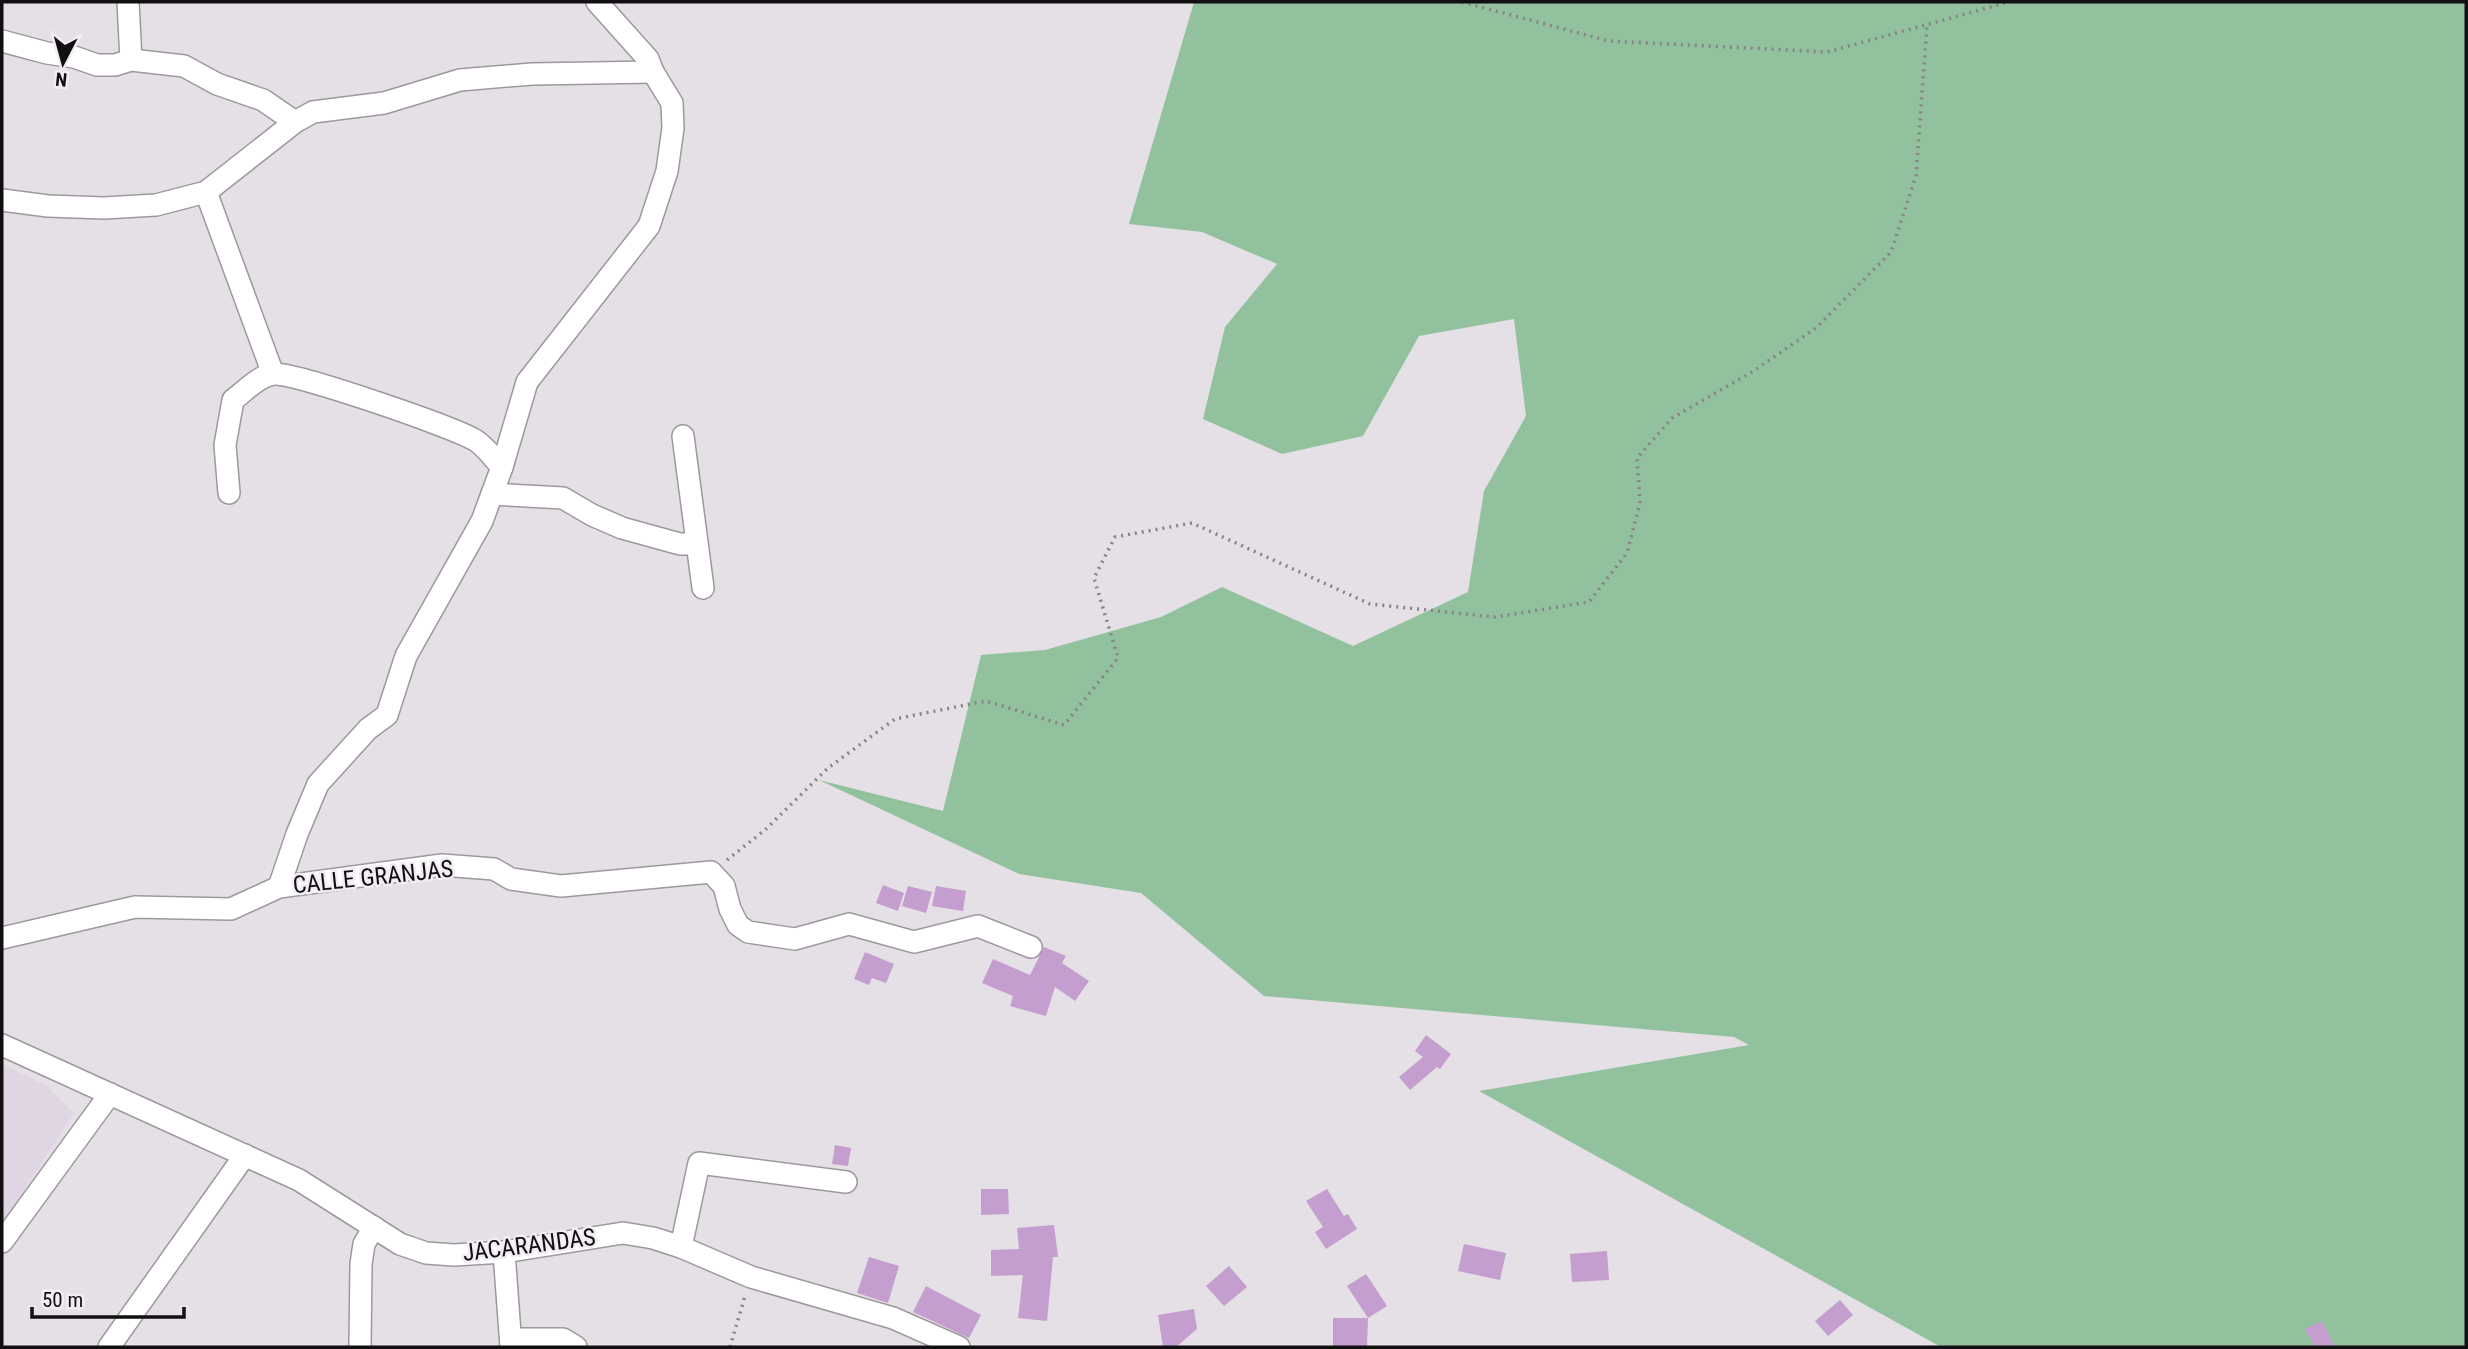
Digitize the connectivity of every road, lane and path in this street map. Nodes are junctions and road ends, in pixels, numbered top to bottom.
1 (128, 2) edge
2 (597, 2) edge
3 (1462, 2) edge
4 (2008, 2) edge
5 (1927, 24) junction
6 (2, 41) edge
7 (131, 60) junction
8 (653, 72) junction
9 (295, 122) junction
10 (206, 192) junction
11 (2, 200) edge
12 (273, 374) junction
13 (683, 436) dead end
14 (502, 467) junction
15 (229, 493) dead end
16 (492, 494) junction
17 (697, 544) junction
18 (703, 587) dead end
19 (711, 872) junction
20 (279, 887) junction
21 (2, 938) edge
22 (1031, 947) dead end
23 (2, 1045) edge
24 (110, 1094) junction
25 (245, 1155) junction
26 (846, 1182) dead end
27 (374, 1227) junction
28 (2, 1242) edge
29 (681, 1247) junction
30 (504, 1252) junction
31 (751, 1277) junction
32 (511, 1343) edge
33 (109, 1347) edge
34 (359, 1347) edge
35 (576, 1347) edge
36 (730, 1347) edge
37 (959, 1347) edge

1 - 7 street
2 - 8 street
3 - 5 path
4 - 5 path
5 - 19 path
6 - 7 street
7 - 9 street
8 - 9 street
8 - 14 street
9 - 10 street
10 - 11 street
10 - 12 street
12 - 14 street
12 - 15 street
13 - 17 street
14 - 16 street
16 - 17 street
16 - 20 street
17 - 18 street
19 - 20 street, CALLE GRANJAS
19 - 22 street
20 - 21 street, CALLE GRANJAS
23 - 24 street, JACARANDAS
24 - 25 street, JACARANDAS
24 - 28 street
25 - 27 street, JACARANDAS
25 - 33 street
26 - 29 street
27 - 30 street, JACARANDAS
27 - 34 street
29 - 30 street, JACARANDAS
29 - 31 street, JACARANDAS
30 - 32 street
31 - 36 path
31 - 37 street, JACARANDAS
32 - 35 street

